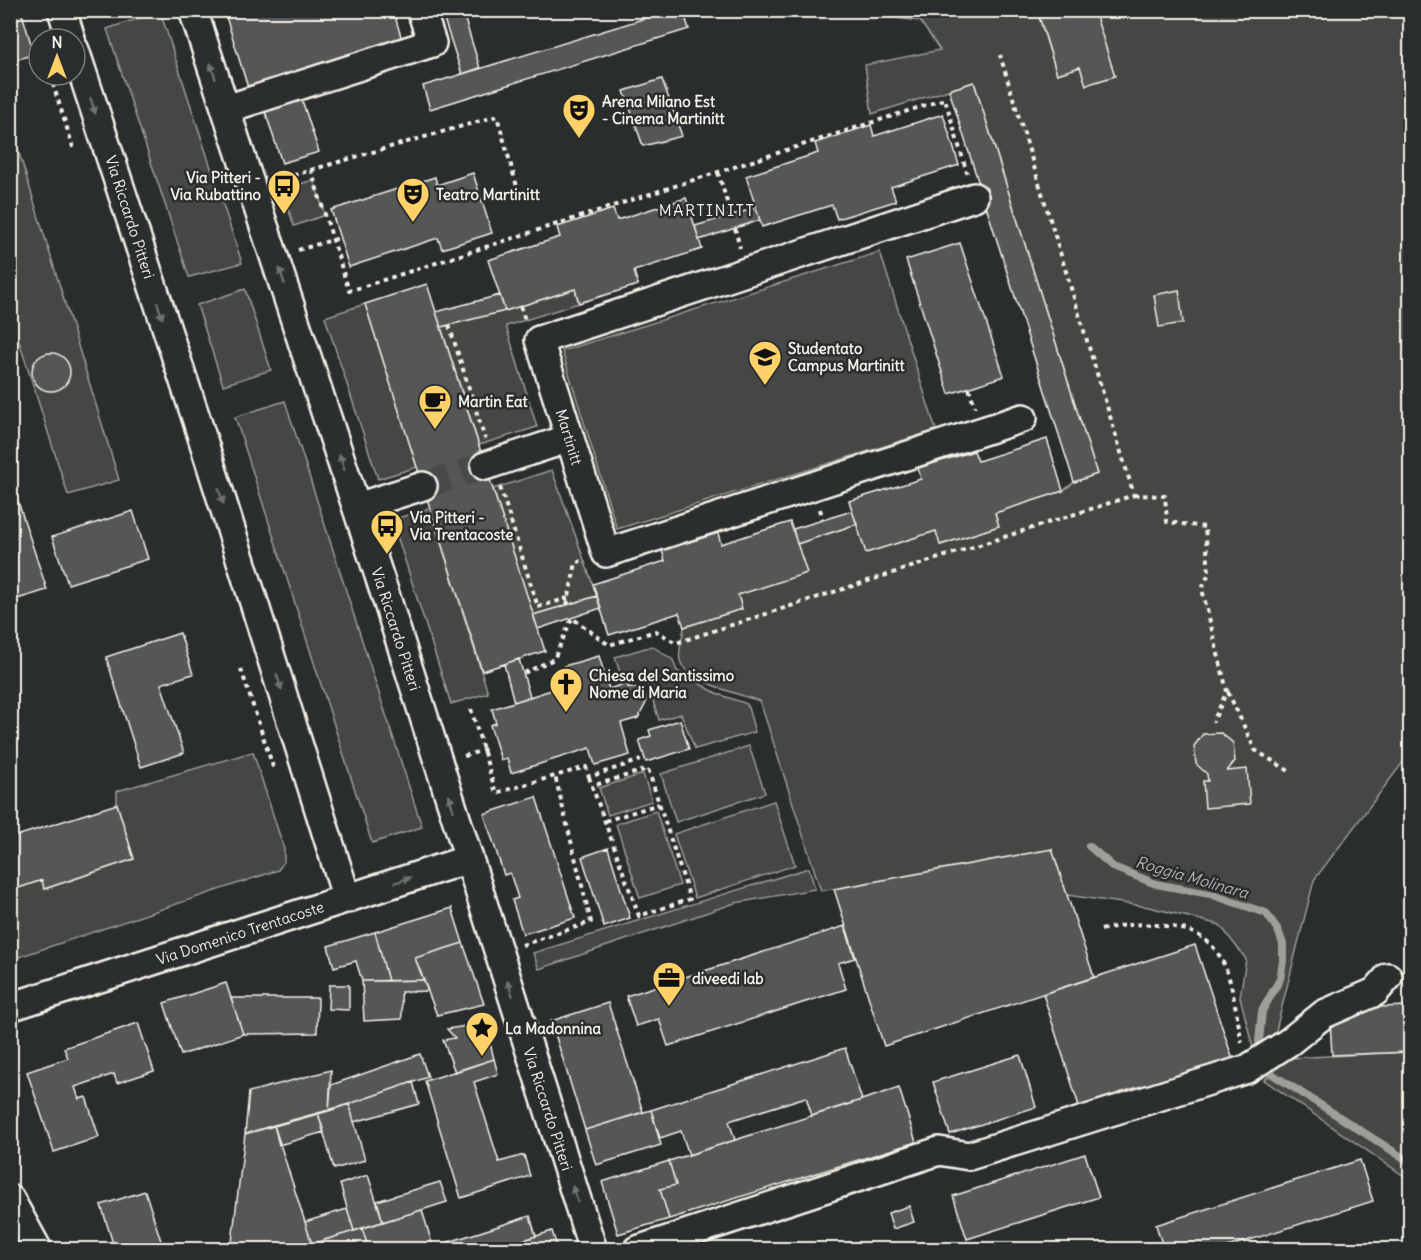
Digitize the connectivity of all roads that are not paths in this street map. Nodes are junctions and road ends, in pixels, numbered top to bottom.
1 (62, 10) edge
2 (193, 10) edge
3 (422, 10) edge
4 (67, 27) edge
5 (87, 86) edge
6 (226, 109) junction
7 (974, 197) road end
8 (1023, 418) dead end
9 (570, 438) junction
10 (485, 466) tunnel mouth
11 (423, 486) tunnel mouth
12 (357, 507) junction
13 (469, 859) junction
14 (347, 898) junction
15 (1388, 977) dead end
16 (10, 1007) edge
17 (10, 1199) edge
18 (38, 1250) edge
19 (593, 1250) edge
20 (637, 1250) edge

1 - 4 street
6 -> 2 street, Via Riccardo Pitteri
3 - 6 street
5 -> 14 street, Via Riccardo Pitteri
12 -> 6 street, Via Riccardo Pitteri
7 - 9 street, Martinitt
8 - 9 street, Martinitt
9 - 10 street
11 - 12 street
13 -> 12 street, Via Riccardo Pitteri
14 -> 13 street, Via Domenico Trentacoste
19 -> 13 street, Via Riccardo Pitteri
14 - 16 street, Via Domenico Trentacoste
15 - 20 street
17 - 18 street

